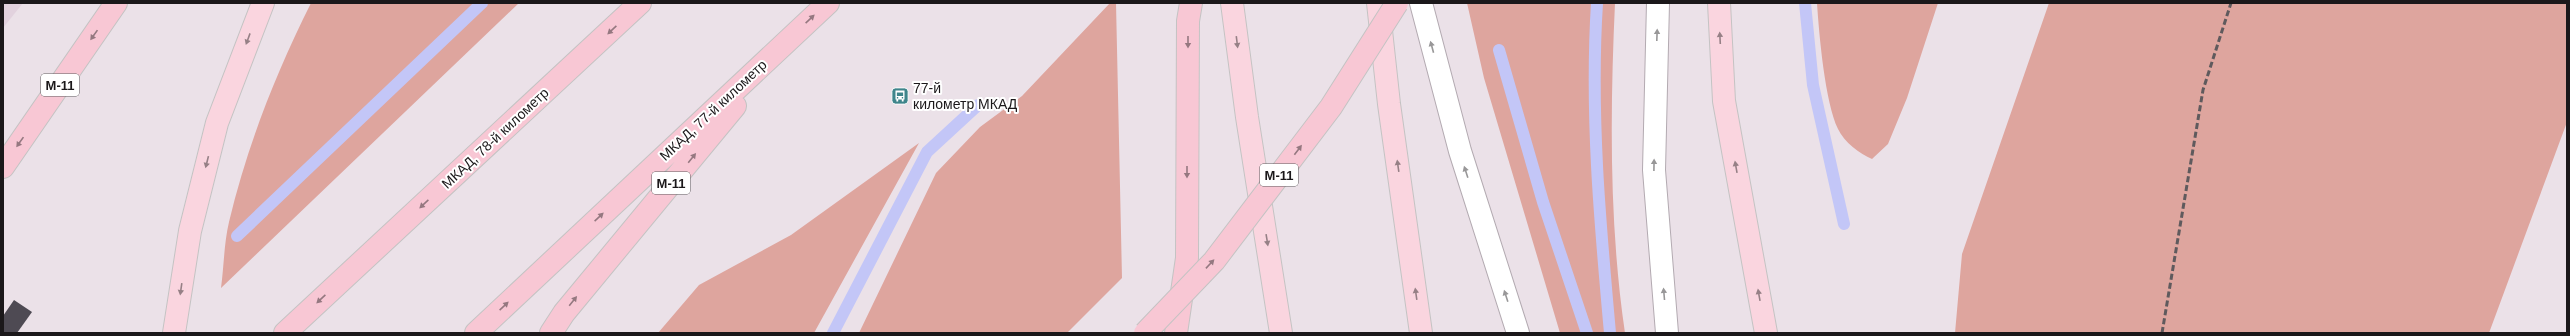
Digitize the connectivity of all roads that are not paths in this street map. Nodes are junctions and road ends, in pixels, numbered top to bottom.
1 (116, 3) edge
2 (263, 3) edge
3 (640, 3) edge
4 (828, 3) edge
5 (1191, 3) edge
6 (1232, 3) edge
7 (1378, 3) edge
8 (1397, 3) edge
9 (1421, 3) edge
10 (1658, 3) edge
11 (1719, 3) edge
12 (793, 35) junction
13 (3, 167) edge
14 (174, 333) edge
15 (285, 333) edge
16 (476, 333) edge
17 (551, 333) edge
18 (1145, 333) edge
19 (1176, 333) edge
20 (1281, 333) edge
21 (1421, 333) edge
22 (1518, 333) edge
23 (1667, 333) edge
24 (1766, 333) edge

1 -> 13 highway, М-11
2 -> 14 main road
3 -> 15 highway, МКАД, 78-й километр
12 -> 4 highway, МКАД, 77-й километр
5 -> 19 highway
6 -> 20 main road
21 -> 7 main road
18 -> 8 highway, М-11, bridge
22 -> 9 main road
23 -> 10 main road
24 -> 11 main road
16 -> 12 highway, МКАД, 77-й километр
17 -> 12 highway, М-11

